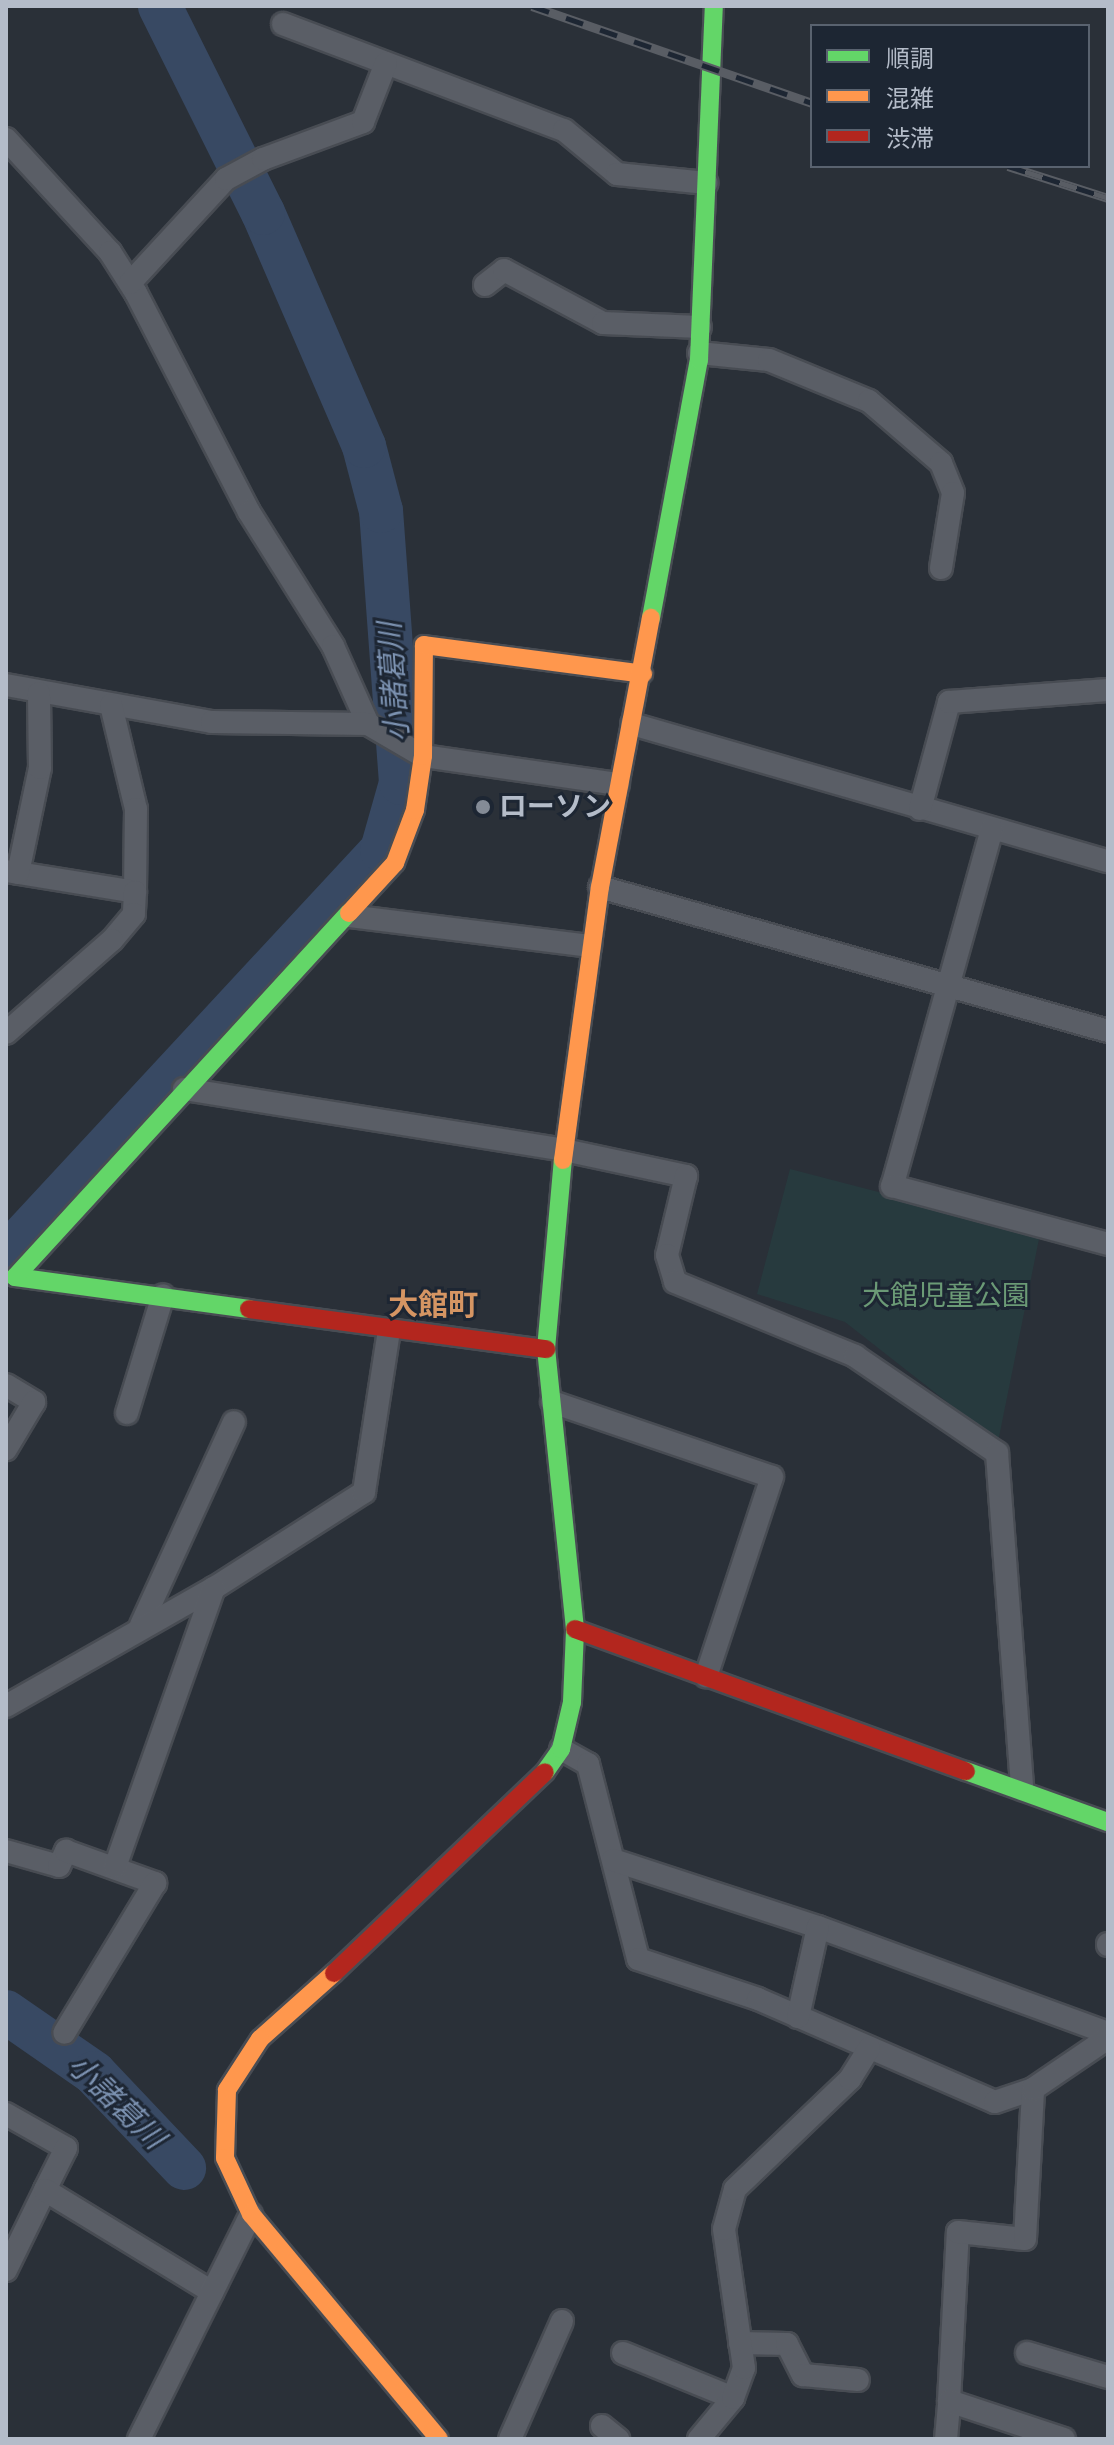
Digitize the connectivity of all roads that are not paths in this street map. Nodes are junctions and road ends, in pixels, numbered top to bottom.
1 (714, 6) edge
2 (283, 24) dead end
3 (386, 63) junction
4 (6, 139) edge
5 (707, 183) junction
6 (130, 283) junction
7 (485, 285) dead end
8 (700, 327) junction
9 (699, 353) junction
10 (941, 568) dead end
11 (643, 674) junction
12 (6, 685) edge
13 (1108, 690) edge
14 (39, 693) junction
15 (111, 705) junction
16 (632, 724) junction
17 (368, 725) junction
18 (422, 756) junction
19 (618, 784) junction
20 (920, 809) junction
21 (992, 829) junction
22 (1108, 861) edge
23 (12, 872) edge
24 (600, 887) junction
25 (135, 892) junction
26 (349, 916) junction
27 (590, 946) junction
28 (948, 987) junction
29 (1108, 1031) edge
30 (6, 1033) edge
31 (184, 1089) junction
32 (564, 1150) junction
33 (1108, 1244) edge
34 (163, 1295) junction
35 (389, 1331) junction
36 (546, 1349) junction
37 (6, 1385) edge
38 (552, 1402) junction
39 (127, 1413) dead end
40 (234, 1422) dead end
41 (6, 1449) edge
42 (214, 1588) junction
43 (141, 1625) junction
44 (575, 1629) junction
45 (706, 1676) junction
46 (6, 1706) edge
47 (561, 1749) junction
48 (1022, 1789) junction
49 (1108, 1822) edge
50 (6, 1851) edge
51 (613, 1860) junction
52 (115, 1867) junction
53 (818, 1927) junction
54 (798, 2017) junction
55 (64, 2033) dead end
56 (1108, 2036) edge
57 (869, 2048) junction
58 (1033, 2089) junction
59 (6, 2114) edge
60 (45, 2190) junction
61 (251, 2214) junction
62 (6, 2270) edge
63 (212, 2292) junction
64 (562, 2321) dead end
65 (740, 2343) junction
66 (623, 2353) dead end
67 (1027, 2353) dead end
68 (1108, 2377) edge
69 (858, 2380) dead end
70 (733, 2398) junction
71 (949, 2401) junction
72 (139, 2439) edge
73 (439, 2439) edge
74 (510, 2439) edge
75 (699, 2439) edge
76 (946, 2439) edge
77 (1064, 2439) edge

1 - 5 street
2 - 3 street
3 - 5 street
3 - 6 street
4 - 6 street
5 - 8 street
6 - 17 street
7 - 8 street
8 - 9 street
9 - 10 street
9 - 11 street
11 - 16 street
11 - 18 street
12 - 14 street
13 - 20 street
14 - 15 street
14 - 23 street
15 - 17 street
15 - 25 street
16 - 19 street
16 - 20 street
17 - 18 street
18 - 19 street
18 - 26 street
19 - 24 street
20 - 21 street
21 - 22 street
21 - 28 street
23 - 25 street
24 - 27 street
24 - 28 street
25 - 30 street
26 - 27 street
26 - 31 street
27 - 32 street
28 - 29 street
28 - 33 street
31 - 32 street
31 - 34 street
32 - 36 street
32 - 48 street
34 - 35 street
34 - 39 street
35 - 36 street
35 - 42 street
36 - 38 street
37 - 41 street
38 - 44 street
38 - 45 street
40 - 43 street
42 - 43 street
42 - 52 street
43 - 46 street
44 - 45 street
44 - 47 street
45 - 48 street
47 - 51 street
47 - 61 street
48 - 49 street
50 - 52 street
51 - 53 street
51 - 54 street
52 - 55 street
53 - 54 street
53 - 56 street
54 - 57 street
56 - 58 street
57 - 58 street
57 - 65 street
58 - 71 street
59 - 60 street
60 - 62 street
60 - 63 street
61 - 63 street
61 - 73 street
63 - 72 street
64 - 74 street
65 - 69 street
65 - 70 street
66 - 70 street
67 - 68 street
70 - 75 street
71 - 76 street
71 - 77 street

